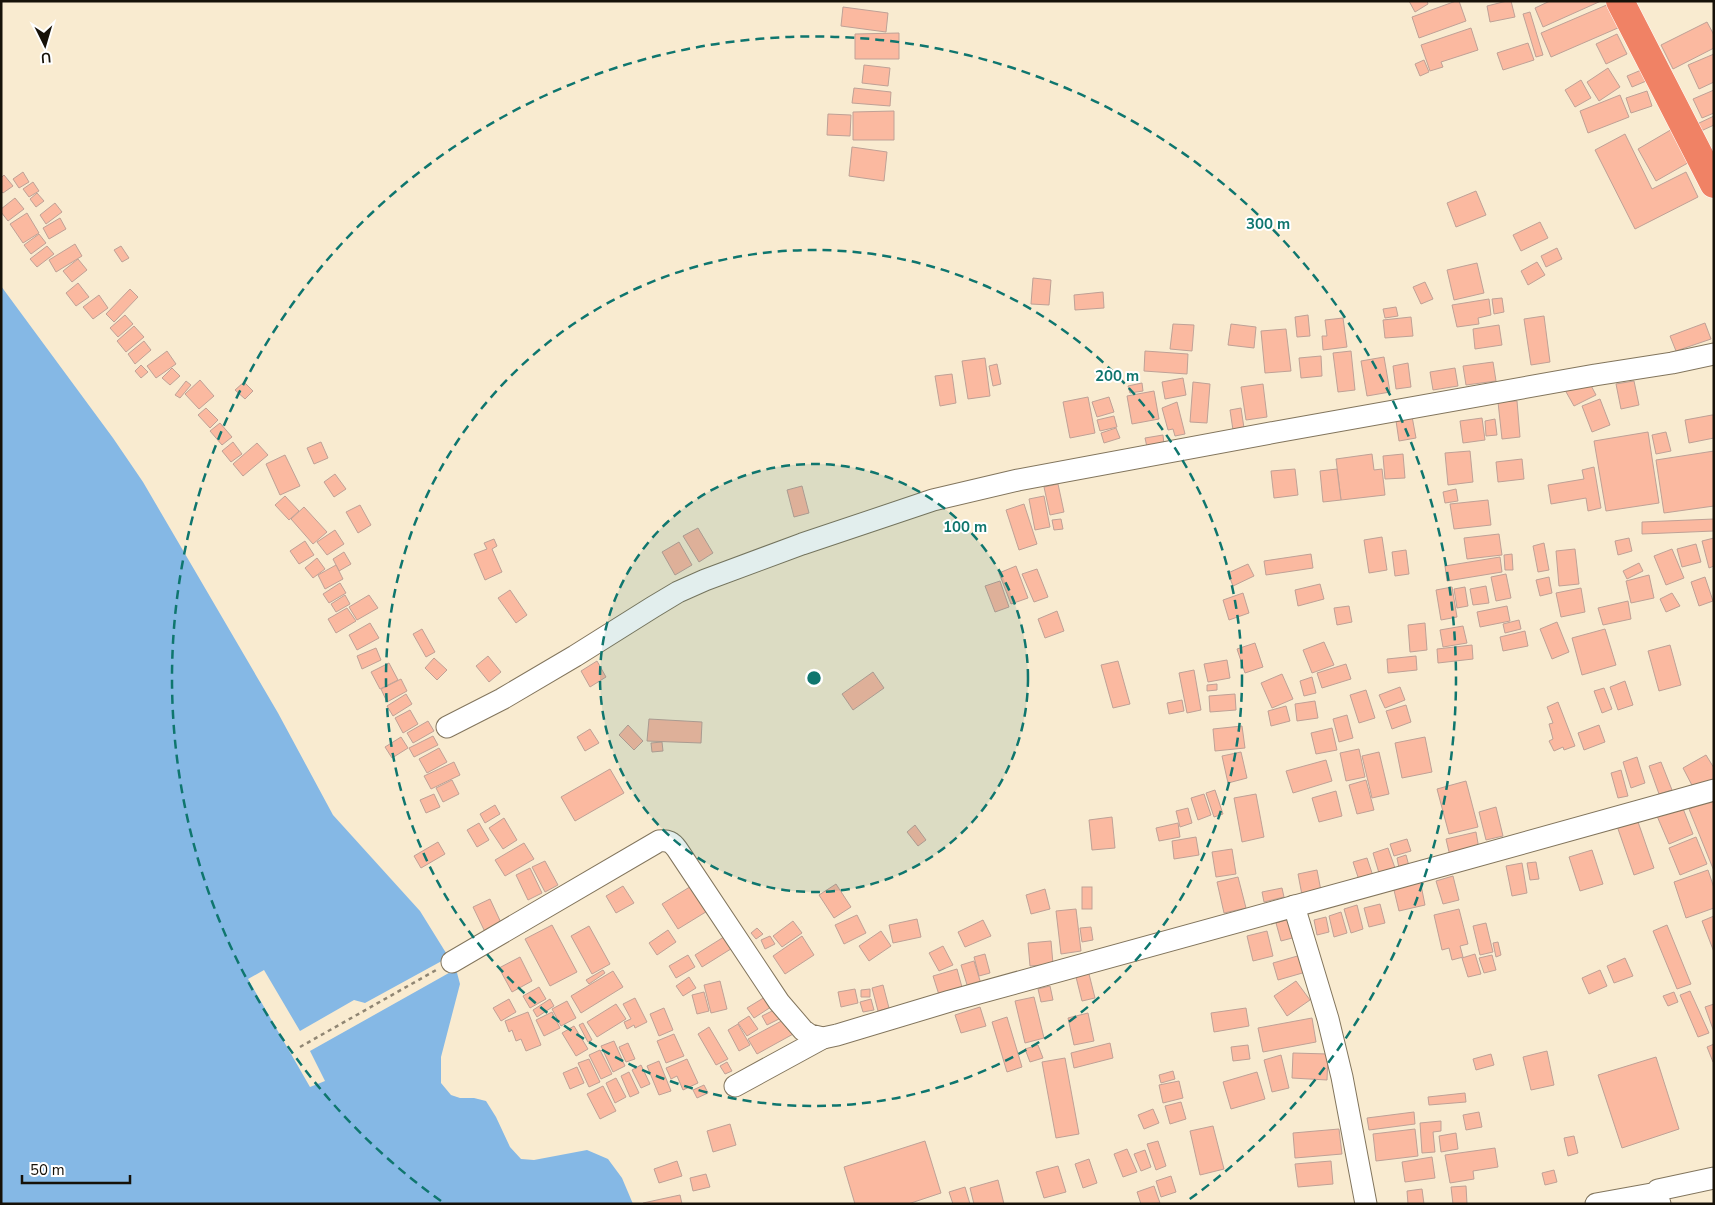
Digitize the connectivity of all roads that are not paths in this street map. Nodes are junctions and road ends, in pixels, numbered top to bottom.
1 (1620, 1) edge
2 (1714, 184) edge
3 (1714, 354) edge
4 (447, 727) dead end
5 (1714, 790) edge
6 (1294, 906) junction
7 (452, 962) road end
8 (823, 1038) junction
9 (735, 1086) dead end
10 (1714, 1178) edge
11 (1658, 1198) edge
12 (1366, 1204) edge
13 (1596, 1204) edge

1 - 2 highway
3 - 4 street
5 - 6 street
6 - 8 street
6 - 12 street
7 - 8 street
8 - 9 street
10 - 11 street
11 - 13 street

